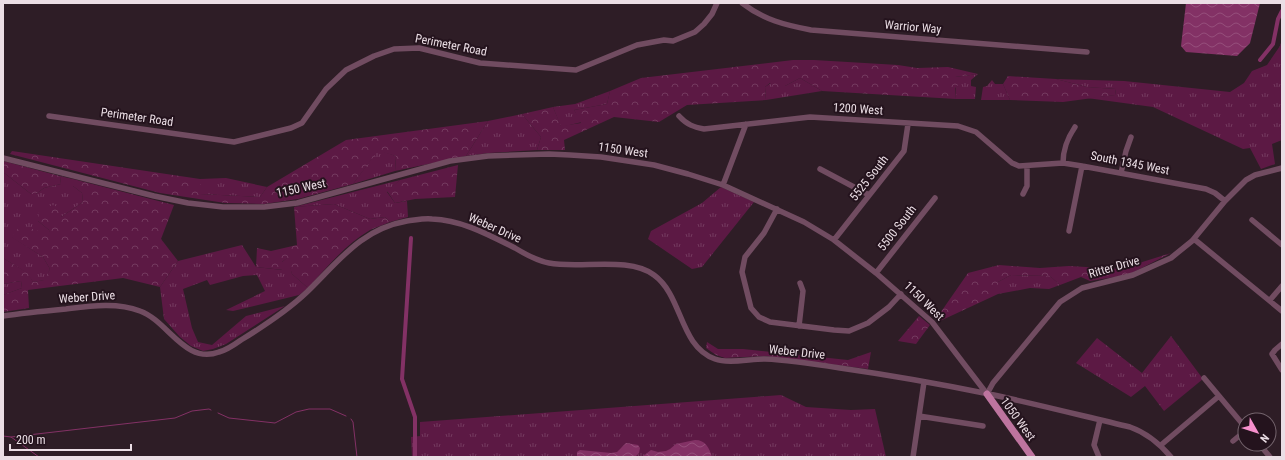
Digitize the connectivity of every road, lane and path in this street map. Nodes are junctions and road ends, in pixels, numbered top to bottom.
1 (717, 3) edge
2 (742, 3) edge
3 (1087, 52) dead end
4 (49, 116) dead end
5 (679, 116) dead end
6 (746, 124) junction
7 (908, 124) junction
8 (1075, 127) dead end
9 (1131, 137) dead end
10 (3, 158) edge
11 (1062, 163) junction
12 (1027, 166) junction
13 (1082, 166) junction
14 (1282, 168) edge
15 (820, 169) dead end
16 (1121, 173) junction
17 (723, 185) junction
18 (1023, 194) dead end
19 (869, 195) junction
20 (935, 198) dead end
21 (1225, 201) junction
22 (776, 209) junction
23 (1252, 220) dead end
24 (1069, 231) dead end
25 (1194, 239) junction
26 (834, 240) junction
27 (1282, 245) edge
28 (876, 273) junction
29 (800, 283) dead end
30 (1282, 286) edge
31 (901, 294) junction
32 (1270, 300) junction
33 (1282, 311) edge
34 (3, 316) edge
35 (799, 326) junction
36 (1282, 344) edge
37 (1282, 370) edge
38 (1204, 378) dead end
39 (924, 382) junction
40 (987, 394) junction
41 (1219, 396) junction
42 (919, 416) junction
43 (1237, 417) edge
44 (1100, 420) junction
45 (982, 426) dead end
46 (1237, 438) edge
47 (1233, 441) dead end
48 (1161, 445) junction
49 (914, 457) edge
50 (1032, 457) edge
51 (1099, 457) edge
52 (1171, 457) edge

1 - 4 street, Perimeter Road
2 - 3 street, Warrior Way
5 - 6 street, 1200 West
6 - 7 street, 1200 West
6 - 17 street
7 - 12 street, 1200 West
7 - 19 street, 5525 South
8 - 11 street
9 - 16 street
10 - 17 street, 1150 West
11 - 12 street, South 1345 West
11 - 13 street, South 1345 West
12 - 18 street
13 - 16 street, South 1345 West
13 - 24 street
14 - 21 street, Ritter Drive
15 - 19 street
16 - 21 street, South 1345 West
17 - 22 street, 1150 West
19 - 26 street, 5525 South
20 - 28 street, 5500 South
21 - 25 street, Ritter Drive
22 - 26 street, 1150 West
22 - 35 street
23 - 27 street
25 - 32 street
25 - 40 street, Ritter Drive
26 - 28 street, 1150 West
28 - 31 street, 1150 West
29 - 35 street
30 - 32 street
31 - 35 street
31 - 40 street, 1150 West
32 - 33 street
34 - 39 street, Weber Drive
36 - 37 street
38 - 41 street
39 - 40 street, Weber Drive
39 - 42 street
40 - 44 street
40 - 50 main road, 1050 West
41 - 43 street
41 - 48 street
42 - 45 street
42 - 49 street
44 - 48 street
44 - 51 street
46 - 47 street
48 - 52 street

